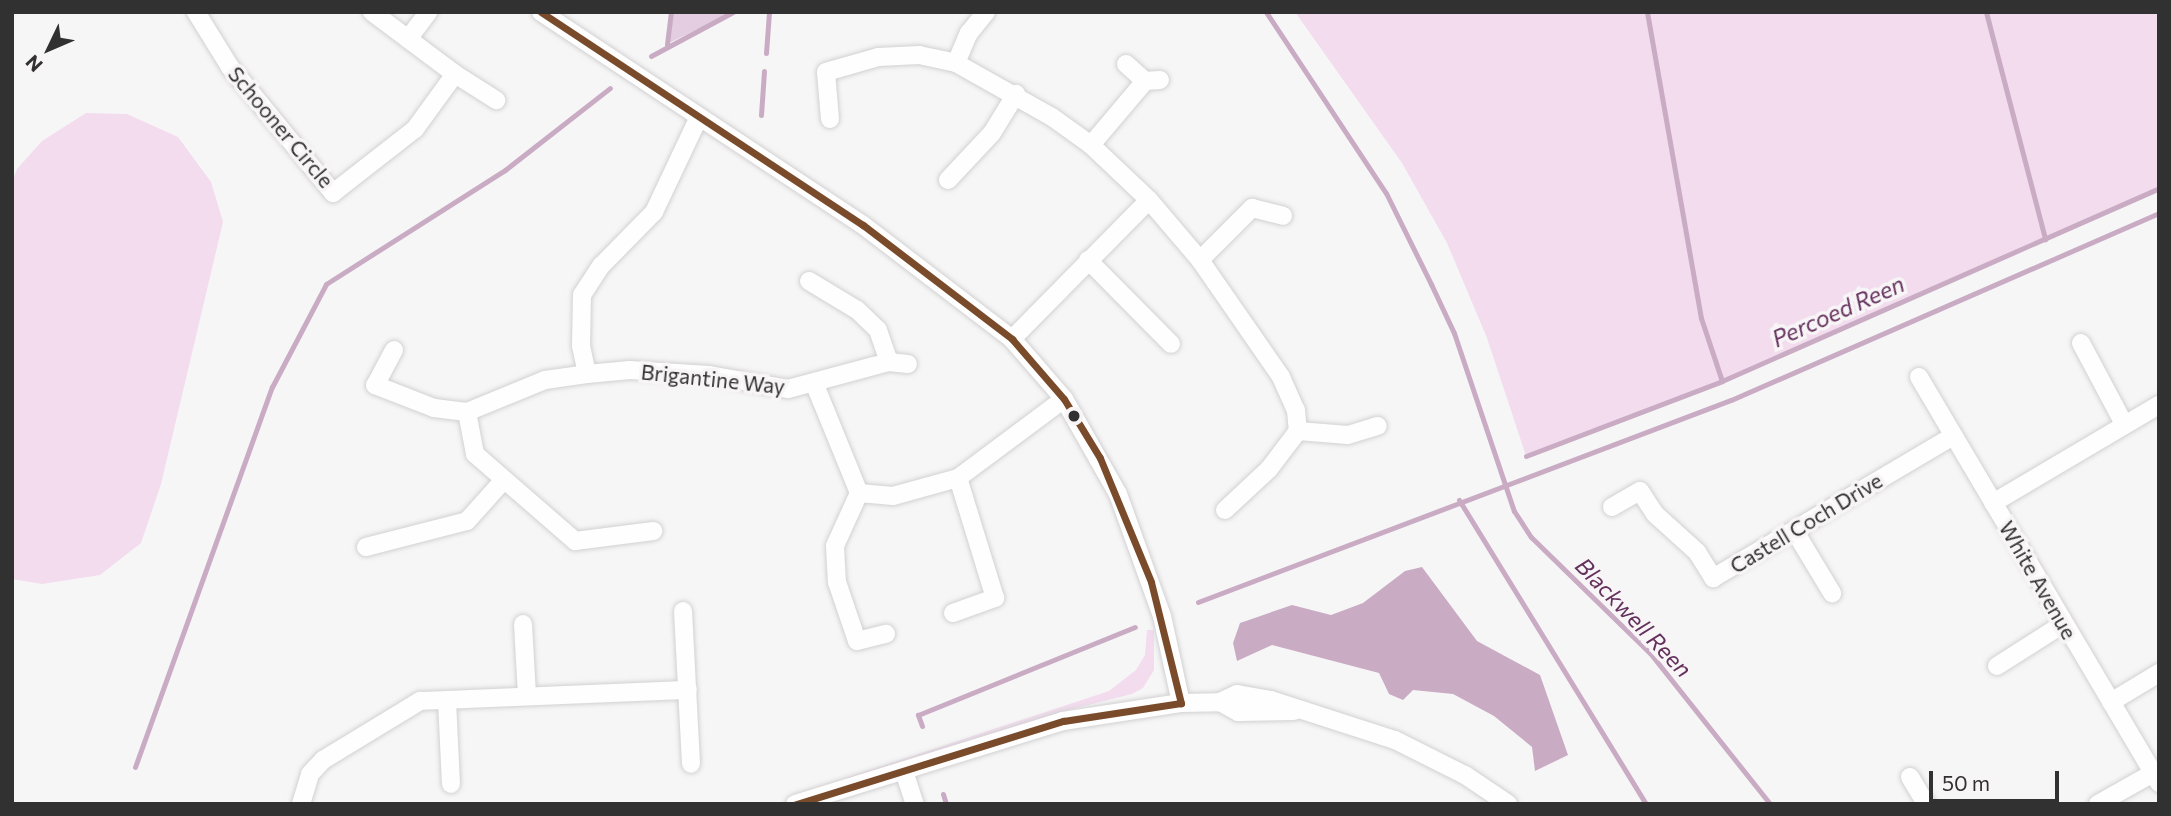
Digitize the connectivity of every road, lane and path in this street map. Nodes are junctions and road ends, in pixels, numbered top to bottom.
1 (196, 12) edge
2 (372, 12) edge
3 (428, 12) edge
4 (541, 12) edge
5 (986, 12) edge
6 (408, 39) junction
7 (956, 63) junction
8 (1126, 64) dead end
9 (454, 74) junction
10 (1016, 94) junction
11 (496, 100) dead end
12 (699, 117) junction
13 (830, 119) dead end
14 (1091, 145) junction
15 (948, 180) dead end
16 (1149, 200) junction
17 (1283, 216) dead end
18 (1088, 260) junction
19 (1200, 260) junction
20 (809, 281) dead end
21 (1012, 339) junction
22 (2081, 343) dead end
23 (1171, 344) dead end
24 (394, 349) dead end
25 (889, 362) junction
26 (908, 365) dead end
27 (587, 374) junction
28 (1919, 377) dead end
29 (814, 385) junction
30 (1064, 399) junction
31 (2159, 405) edge
32 (467, 412) junction
33 (2124, 424) junction
34 (1378, 426) dead end
35 (1298, 431) junction
36 (1953, 436) junction
37 (958, 478) junction
38 (502, 482) junction
39 (859, 493) junction
40 (1993, 503) junction
41 (1612, 507) dead end
42 (1225, 510) dead end
43 (1794, 530) junction
44 (653, 531) dead end
45 (366, 547) dead end
46 (1832, 593) dead end
47 (684, 611) dead end
48 (953, 613) dead end
49 (523, 624) dead end
50 (2063, 624) junction
51 (886, 634) dead end
52 (1997, 666) dead end
53 (2159, 673) edge
54 (688, 690) junction
55 (527, 696) junction
56 (447, 700) junction
57 (2111, 702) junction
58 (1181, 703) junction
59 (691, 764) dead end
60 (904, 771) junction
61 (1910, 777) dead end
62 (2156, 778) edge
63 (451, 783) dead end
64 (302, 804) edge
65 (795, 804) edge
66 (915, 804) edge
67 (1508, 804) edge
68 (1926, 804) edge
69 (2098, 804) edge

1 - 9 street, Schooner Circle
2 - 6 street
3 - 6 street
4 - 12 street
5 - 7 street
6 - 9 street
7 - 10 street
7 - 13 street
8 - 14 street
9 - 11 street
10 - 14 street
10 - 15 street
12 - 21 street
12 - 27 street
14 - 16 street
16 - 18 street
16 - 19 street
17 - 19 street
18 - 21 street
18 - 23 street
19 - 35 street
20 - 25 street
21 - 30 street
22 - 33 street
24 - 32 street, Brigantine Way
25 - 26 street, Brigantine Way
25 - 29 street, Brigantine Way
27 - 29 street, Brigantine Way
27 - 32 street, Brigantine Way
28 - 36 street, White Avenue
29 - 39 street
30 - 37 street
30 - 58 street
31 - 33 street
32 - 38 street
33 - 40 street
34 - 35 street
35 - 42 street
36 - 40 street, White Avenue
36 - 43 street, Castell Coch Drive
37 - 39 street
37 - 48 street
38 - 44 street
38 - 45 street
39 - 51 street
40 - 50 street, White Avenue
41 - 43 street, Castell Coch Drive
43 - 46 street
47 - 54 street
49 - 55 street
50 - 52 street
50 - 57 street, White Avenue
53 - 57 street
54 - 55 street
54 - 59 street
55 - 56 street
56 - 63 street
56 - 64 street
57 - 62 street, White Avenue
58 - 60 street
58 - 67 street
60 - 65 street
60 - 66 street
61 - 68 street
62 - 69 street

